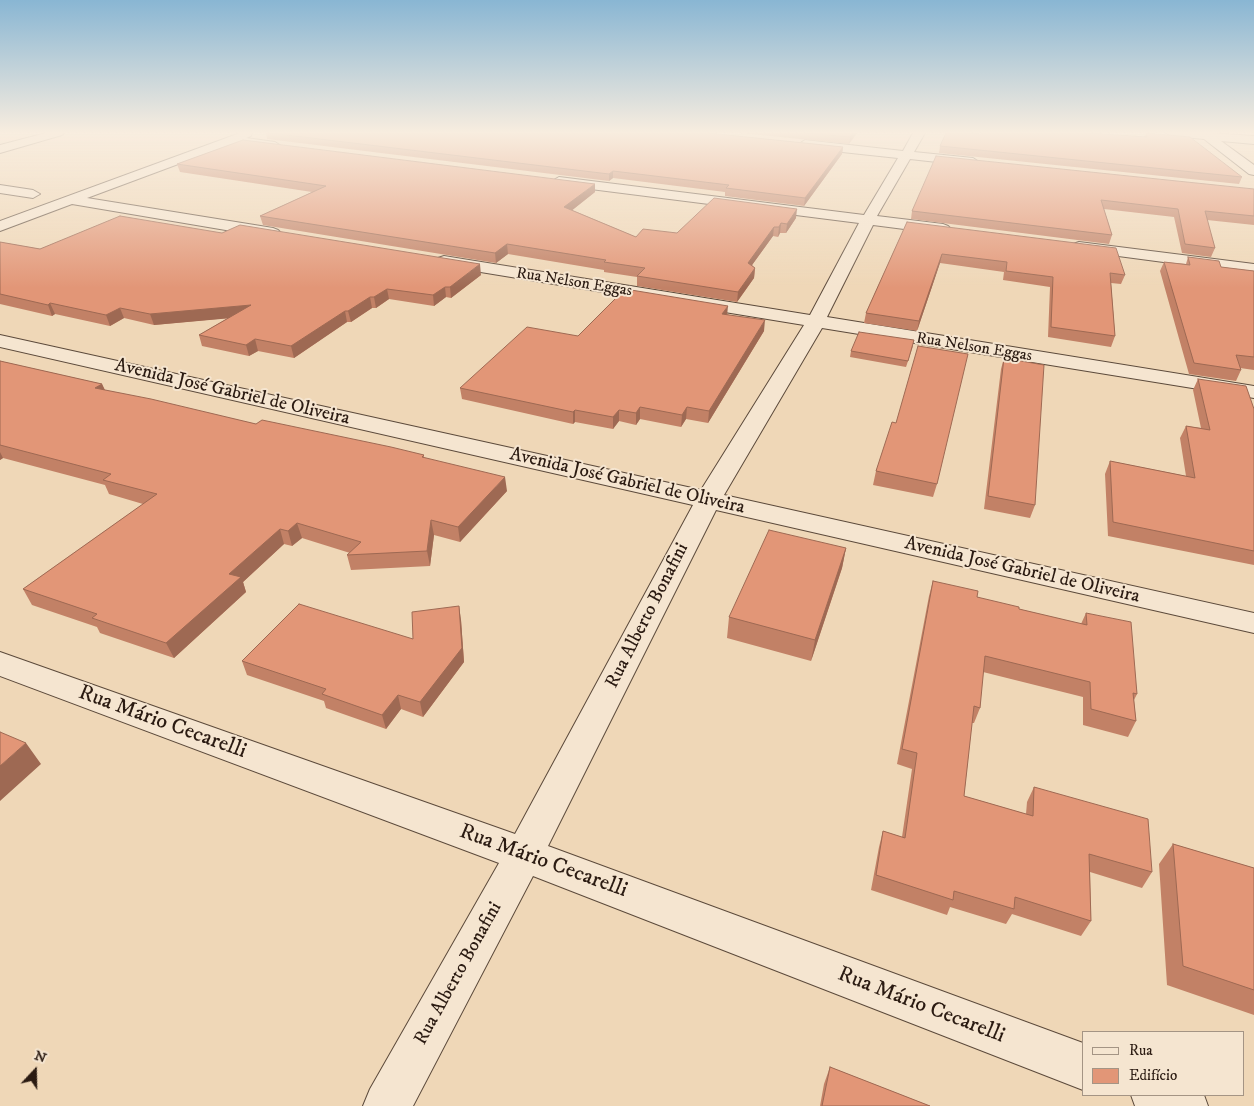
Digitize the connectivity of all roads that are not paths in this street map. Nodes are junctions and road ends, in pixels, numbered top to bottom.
1 (113, 185) edge
2 (588, 185) edge
3 (889, 185) edge
4 (0, 189) edge
5 (72, 200) junction
6 (8, 203) dead end
7 (868, 220) junction
8 (0, 226) edge
9 (957, 231) edge
10 (287, 235) edge
11 (1066, 245) edge
12 (424, 258) edge
13 (1254, 269) edge
14 (815, 322) junction
15 (0, 341) edge
16 (1254, 392) edge
17 (708, 500) junction
18 (1254, 623) edge
19 (0, 664) edge
20 (524, 855) junction
21 (1082, 1067) edge
22 (1158, 1096) edge
23 (387, 1106) edge
24 (1184, 1106) edge

1 - 5 street
2 - 7 street
3 - 7 street, Rua Alberto Bonafini
4 - 6 street
5 - 8 street
5 - 10 street
7 - 9 street
7 - 14 street, Rua Alberto Bonafini
11 - 13 street
12 - 14 street, Rua Nelson Eggas
14 - 16 street, Rua Nelson Eggas
14 - 17 street, Rua Alberto Bonafini
15 - 17 street, Avenida José Gabriel de Oliveira
17 - 18 street, Avenida José Gabriel de Oliveira
17 - 20 street, Rua Alberto Bonafini
19 - 20 street, Rua Mário Cecarelli
20 - 21 street, Rua Mário Cecarelli
20 - 23 street, Rua Alberto Bonafini
22 - 24 street

